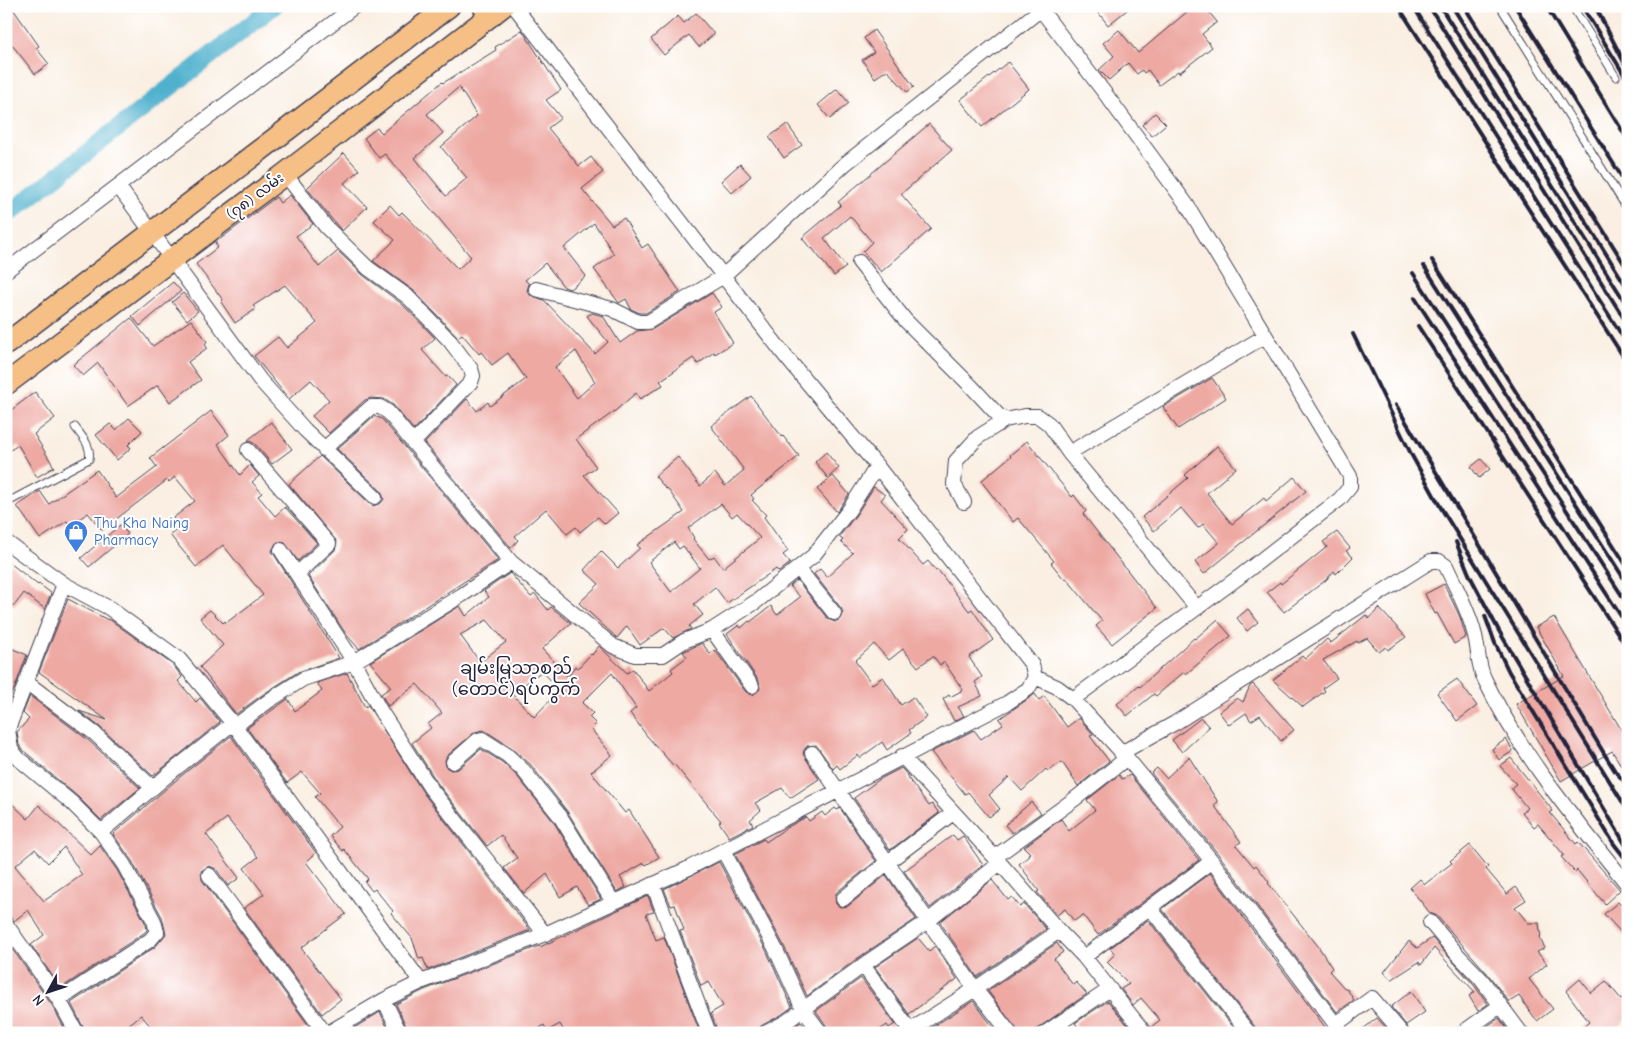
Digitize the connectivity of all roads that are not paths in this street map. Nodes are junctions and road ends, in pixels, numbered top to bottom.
1 (355, 6) edge
2 (449, 6) edge
3 (1500, 6) edge
4 (1572, 6) edge
5 (1039, 8) edge
6 (506, 9) edge
7 (1616, 77) dead end
8 (285, 174) junction
9 (118, 186) junction
10 (1628, 210) edge
11 (152, 234) junction
12 (171, 260) junction
13 (859, 262) dead end
14 (6, 271) edge
15 (722, 277) junction
16 (536, 289) dead end
17 (1265, 336) junction
18 (6, 344) edge
19 (6, 384) edge
20 (1005, 420) junction
21 (75, 427) dead end
22 (413, 444) junction
23 (324, 449) junction
24 (248, 450) dead end
25 (1069, 453) junction
26 (877, 466) junction
27 (375, 498) dead end
28 (964, 502) dead end
29 (6, 503) edge
30 (9, 548) edge
31 (280, 550) dead end
32 (511, 562) junction
33 (798, 568) junction
34 (297, 574) junction
35 (64, 584) junction
36 (1197, 608) junction
37 (834, 613) dead end
38 (712, 630) junction
39 (354, 662) junction
40 (1035, 677) junction
41 (26, 682) junction
42 (752, 686) dead end
43 (1073, 698) junction
44 (234, 725) junction
45 (812, 753) dead end
46 (1124, 755) junction
47 (902, 756) junction
48 (453, 762) dead end
49 (153, 788) junction
50 (837, 791) junction
51 (953, 813) junction
52 (101, 832) junction
53 (723, 850) junction
54 (997, 860) junction
55 (1212, 861) junction
56 (888, 862) junction
57 (209, 875) dead end
58 (653, 884) junction
59 (1628, 885) edge
60 (843, 899) dead end
61 (613, 902) junction
62 (1150, 908) junction
63 (928, 921) junction
64 (1430, 922) dead end
65 (6, 924) edge
66 (1059, 931) junction
67 (545, 934) junction
68 (1084, 957) junction
69 (863, 965) junction
70 (421, 982) junction
71 (975, 989) junction
72 (1110, 989) junction
73 (58, 1000) junction
74 (384, 1000) junction
75 (1500, 1006) junction
76 (803, 1009) junction
77 (1338, 1029) edge
78 (909, 1032) edge
79 (78, 1033) edge
80 (327, 1033) edge
81 (400, 1033) edge
82 (709, 1033) edge
83 (765, 1033) edge
84 (821, 1033) edge
85 (1010, 1033) edge
86 (1045, 1033) edge
87 (1145, 1033) edge
88 (1249, 1033) edge
89 (1402, 1033) edge
90 (1462, 1033) edge
91 (1521, 1033) edge

1 - 9 street
2 - 11 main road
3 - 10 lane
4 - 7 lane
5 - 15 street
5 - 17 street
6 - 8 main road, (၇၈) လမ်း
6 - 15 street
8 - 12 main road, (၇၈) လမ်း
8 - 22 street
9 - 11 street
9 - 14 street
11 - 12 street
11 - 18 main road
12 - 19 main road, (၇၈) လမ်း
12 - 23 street
13 - 20 street
15 - 16 street
15 - 26 street
17 - 25 street
17 - 36 street
20 - 25 street
20 - 28 street
21 - 29 lane
22 - 23 street
22 - 32 street
23 - 27 street
24 - 34 street
25 - 36 street
26 - 33 street
26 - 40 street
30 - 35 street
31 - 34 street
32 - 38 street
32 - 39 street
33 - 37 street
33 - 38 street
34 - 39 street
35 - 41 street
35 - 44 street
36 - 43 street
38 - 42 street
39 - 44 street
39 - 67 street
40 - 43 street
40 - 47 street
41 - 49 street
41 - 52 street
43 - 46 street
44 - 49 street
44 - 70 street
45 - 50 street
46 - 54 street
46 - 55 street
46 - 59 street
47 - 50 street
47 - 51 street
48 - 61 street
49 - 52 street
50 - 53 street
50 - 56 street
51 - 54 street
51 - 56 street
52 - 73 street
53 - 58 street
53 - 76 street
54 - 63 street
54 - 66 street
55 - 62 street
55 - 77 street
56 - 60 street
56 - 63 street
57 - 80 street
58 - 61 street
58 - 82 street
61 - 67 street
62 - 68 street
62 - 88 street
63 - 69 street
63 - 71 street
64 - 75 street
65 - 73 street
66 - 68 street
66 - 71 street
67 - 70 street
68 - 72 street
69 - 76 street
69 - 78 street
70 - 74 street
71 - 78 street
71 - 85 street
72 - 86 street
72 - 87 street
73 - 79 street
74 - 80 street
74 - 81 street
75 - 90 street
75 - 91 street
76 - 83 street
76 - 84 street
77 - 89 street

